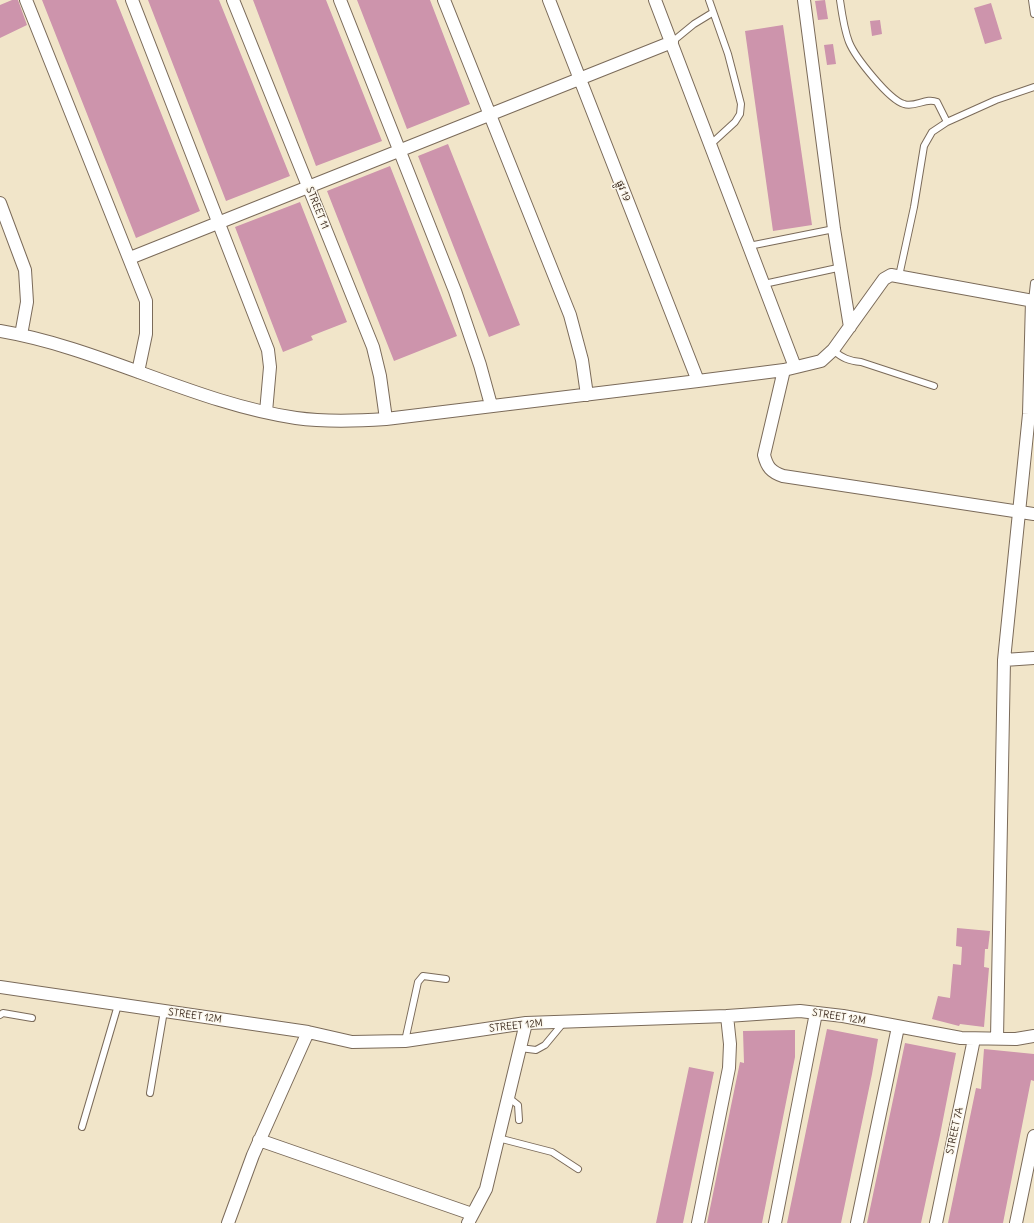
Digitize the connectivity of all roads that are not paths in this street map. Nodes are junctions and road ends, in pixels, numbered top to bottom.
1 (26, 0) edge
2 (132, 0) edge
3 (233, 0) edge
4 (340, 0) edge
5 (444, 0) edge
6 (548, 0) edge
7 (655, 0) edge
8 (709, 0) edge
9 (804, 0) edge
10 (840, 0) edge
11 (1032, 0) edge
12 (712, 13) junction
13 (1034, 14) edge
14 (672, 42) junction
15 (580, 80) junction
16 (1034, 87) edge
17 (490, 116) junction
18 (947, 122) junction
19 (711, 144) junction
20 (398, 150) junction
21 (308, 187) junction
22 (0, 204) edge
23 (218, 223) junction
24 (834, 229) junction
25 (749, 246) junction
26 (130, 258) junction
27 (842, 268) junction
28 (899, 276) junction
29 (1034, 283) edge
30 (764, 284) junction
31 (1033, 301) edge
32 (850, 327) junction
33 (0, 331) edge
34 (21, 335) junction
35 (833, 350) junction
36 (789, 368) junction
37 (138, 372) junction
38 (698, 381) junction
39 (934, 386) dead end
40 (587, 395) junction
41 (491, 405) junction
42 (266, 412) junction
43 (386, 419) junction
44 (1019, 512) junction
45 (1034, 514) edge
46 (1034, 658) edge
47 (1004, 660) junction
48 (446, 979) dead end
49 (0, 987) edge
50 (118, 1005) junction
51 (164, 1011) junction
52 (816, 1014) junction
53 (0, 1015) edge
54 (727, 1016) junction
55 (32, 1018) dead end
56 (564, 1022) junction
57 (526, 1023) junction
58 (898, 1028) junction
59 (308, 1032) junction
60 (1034, 1036) edge
61 (974, 1038) junction
62 (997, 1038) junction
63 (405, 1041) junction
64 (520, 1048) junction
65 (150, 1093) dead end
66 (508, 1097) junction
67 (518, 1120) dead end
68 (82, 1127) dead end
69 (1034, 1136) edge
70 (498, 1138) junction
71 (259, 1140) junction
72 (578, 1170) dead end
73 (470, 1218) edge
74 (228, 1223) edge
75 (698, 1223) edge
76 (775, 1223) edge
77 (857, 1223) edge
78 (936, 1223) edge
79 (1016, 1223) edge

1 - 26 street
2 - 23 street
3 - 21 street, STREET 11
4 - 20 street
5 - 17 street
6 - 15 street, ផ្លូវ 19
7 - 14 street
8 - 12 lane
9 - 24 street
10 - 18 lane
11 - 13 lane
12 - 14 lane
12 - 19 lane
14 - 15 street
14 - 19 street
15 - 17 street
15 - 38 street, ផ្លូវ 19
16 - 18 lane
17 - 20 street
17 - 40 street
18 - 28 lane
19 - 25 street
20 - 21 street
20 - 41 street
21 - 23 street
21 - 43 street, STREET 11
22 - 34 street
23 - 26 street
23 - 42 street
24 - 25 lane
24 - 27 street
25 - 30 street
26 - 37 street
27 - 30 lane
27 - 32 street
28 - 31 street
28 - 32 street
29 - 31 lane
30 - 36 street
31 - 44 street
32 - 35 street
33 - 34 street
34 - 37 street
35 - 36 street
35 - 39 lane
36 - 38 street
36 - 44 street
37 - 42 street
38 - 40 street
40 - 41 street
41 - 43 street
42 - 43 street
44 - 45 street
44 - 47 street
46 - 47 street
47 - 62 street
48 - 63 lane
49 - 50 street, STREET 12M
50 - 51 street, STREET 12M
50 - 68 lane
51 - 59 street, STREET 12M
51 - 65 lane
52 - 54 street, STREET 12M
52 - 58 street, STREET 12M
52 - 76 street
53 - 55 lane
54 - 56 street, STREET 12M
54 - 75 street
56 - 57 street, STREET 12M
56 - 64 lane
57 - 63 street, STREET 12M
57 - 64 street
58 - 61 street, STREET 12M
58 - 77 street
59 - 63 street, STREET 12M
59 - 71 street
60 - 62 street, STREET 12M
61 - 62 street, STREET 12M
61 - 78 street, STREET 7A
64 - 66 street
66 - 67 lane
66 - 70 street
69 - 79 street
70 - 72 lane
70 - 73 street
71 - 73 street
71 - 74 street

